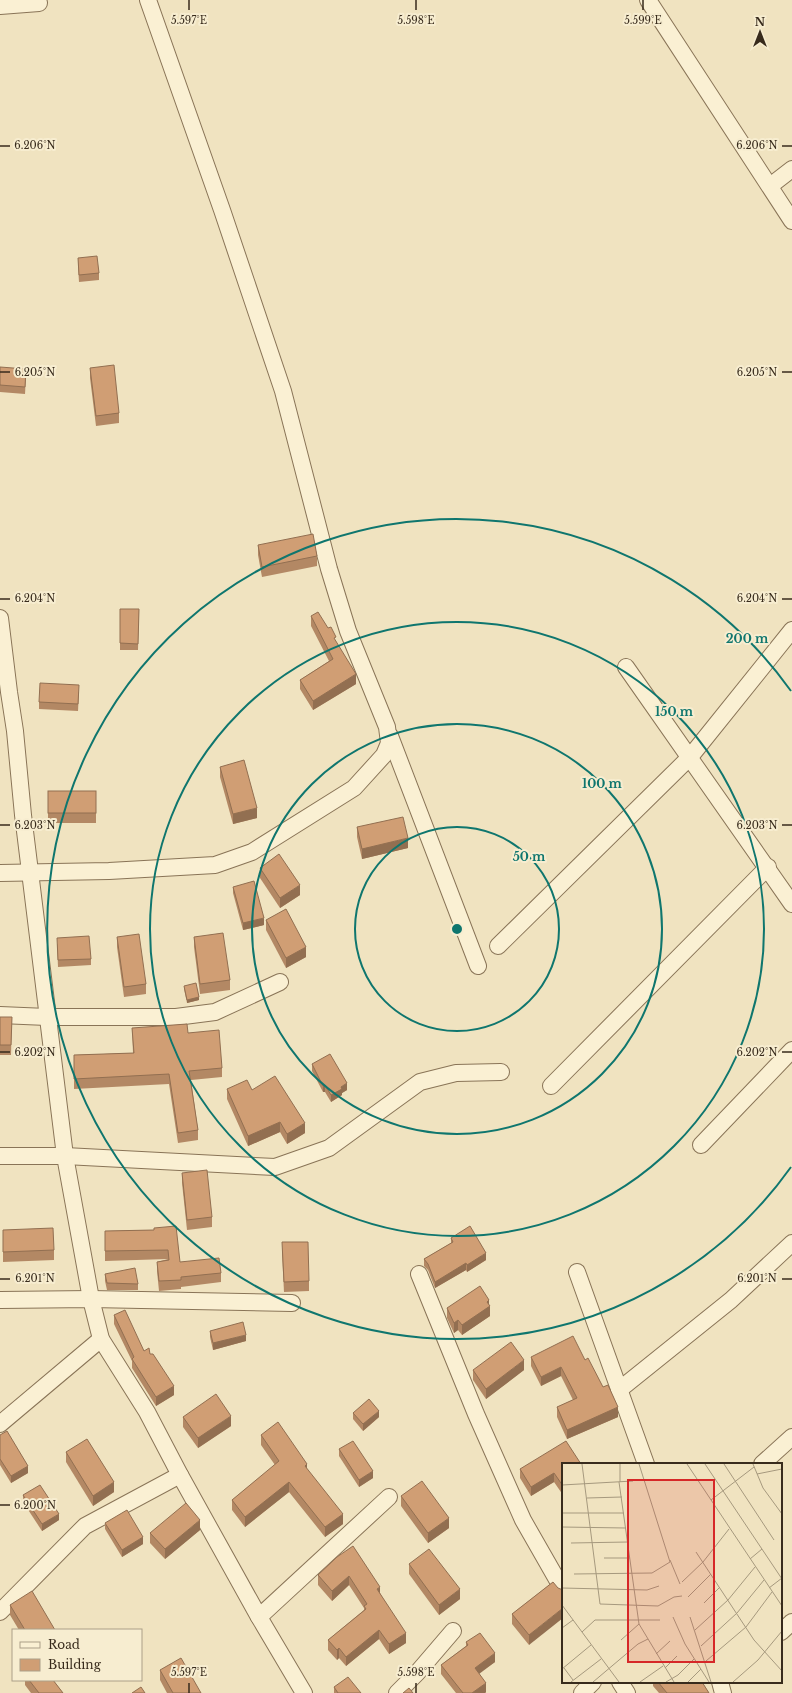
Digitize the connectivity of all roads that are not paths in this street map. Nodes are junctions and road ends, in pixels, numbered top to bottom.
1 (148, 0) edge
2 (648, 0) edge
3 (39, 3) dead end
4 (0, 6) edge
5 (792, 169) edge
6 (770, 186) junction
7 (792, 221) edge
8 (0, 618) edge
9 (792, 630) edge
10 (626, 667) dead end
11 (7, 722) edge
12 (389, 734) junction
13 (690, 757) junction
14 (768, 867) junction
15 (0, 873) edge
16 (30, 874) junction
17 (792, 904) edge
18 (498, 946) dead end
19 (478, 966) dead end
20 (280, 982) dead end
21 (0, 1015) edge
22 (47, 1017) junction
23 (792, 1050) edge
24 (501, 1072) dead end
25 (551, 1086) dead end
26 (701, 1145) dead end
27 (0, 1156) edge
28 (65, 1156) junction
29 (792, 1243) edge
30 (577, 1272) dead end
31 (419, 1274) dead end
32 (91, 1299) junction
33 (0, 1300) edge
34 (292, 1303) dead end
35 (100, 1339) junction
36 (619, 1390) junction
37 (0, 1424) edge
38 (792, 1437) edge
39 (646, 1463) edge
40 (763, 1463) edge
41 (180, 1475) junction
42 (390, 1497) dead end
43 (562, 1588) edge
44 (0, 1612) edge
45 (259, 1617) junction
46 (792, 1622) edge
47 (453, 1631) dead end
48 (782, 1631) edge
49 (592, 1683) edge
50 (621, 1683) edge
51 (304, 1693) edge
52 (397, 1693) edge
53 (582, 1693) edge
54 (627, 1693) edge

1 - 12 street
2 - 6 street
3 - 4 street
5 - 6 street
6 - 7 street
8 - 11 street
9 - 13 street
10 - 13 street
11 - 16 street
12 - 16 street
12 - 19 street
13 - 14 street
13 - 18 street
14 - 17 street
14 - 25 street
15 - 16 street
16 - 22 street
20 - 22 street
21 - 22 street
22 - 28 street
23 - 26 street
24 - 28 street
27 - 28 street
28 - 32 street
29 - 36 street
30 - 36 street
31 - 43 street
32 - 33 street
32 - 34 street
32 - 35 street
35 - 37 street
35 - 41 street
36 - 39 street
38 - 40 street
41 - 44 street
41 - 45 street
42 - 45 street
45 - 51 street
46 - 48 street
47 - 52 street
49 - 53 street
50 - 54 street

